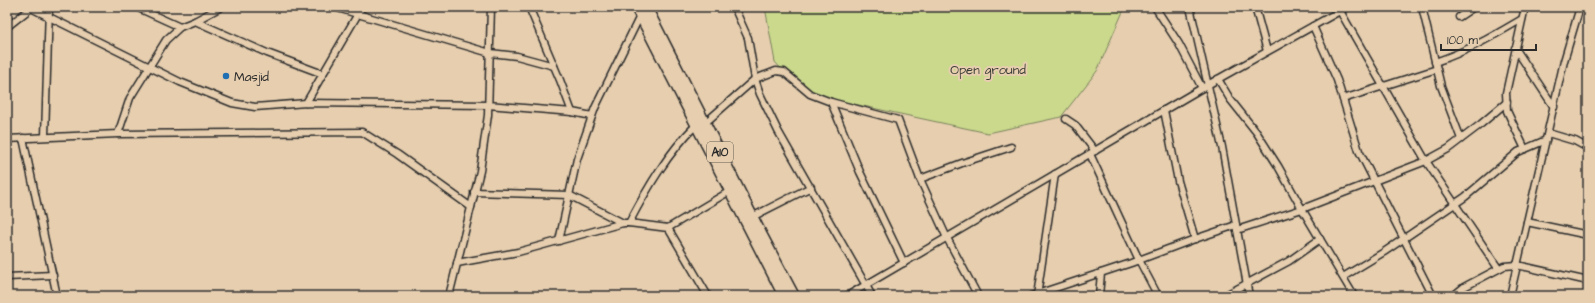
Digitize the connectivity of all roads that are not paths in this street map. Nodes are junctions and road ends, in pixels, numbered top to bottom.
1 (49, 7) edge
2 (136, 7) edge
3 (221, 7) edge
4 (334, 7) edge
5 (362, 7) edge
6 (491, 7) edge
7 (529, 7) edge
8 (734, 7) edge
9 (1155, 7) edge
10 (1190, 7) edge
11 (1255, 7) edge
12 (1347, 7) edge
13 (1422, 7) edge
14 (1474, 7) edge
15 (1525, 7) edge
16 (1580, 7) edge
17 (30, 8) edge
18 (642, 9) edge
19 (1340, 11) junction
20 (357, 14) junction
21 (49, 17) junction
22 (1459, 17) dead end
23 (1522, 19) junction
24 (195, 21) junction
25 (1313, 26) junction
26 (7, 27) edge
27 (180, 27) junction
28 (1515, 48) junction
29 (1267, 51) junction
30 (490, 53) junction
31 (1435, 62) junction
32 (554, 66) junction
33 (150, 67) junction
34 (1437, 70) junction
35 (323, 74) junction
36 (755, 79) junction
37 (1218, 79) junction
38 (1205, 86) junction
39 (1383, 87) junction
40 (1343, 99) junction
41 (831, 102) junction
42 (1507, 102) junction
43 (306, 103) junction
44 (488, 106) junction
45 (1554, 107) junction
46 (1164, 110) junction
47 (572, 112) junction
48 (592, 116) junction
49 (1066, 120) dead end
50 (701, 124) junction
51 (1548, 133) junction
52 (118, 134) junction
53 (45, 136) junction
54 (23, 138) junction
55 (7, 139) edge
56 (1461, 139) junction
57 (1546, 140) junction
58 (1011, 147) dead end
59 (1588, 148) edge
60 (1525, 149) junction
61 (1092, 152) junction
62 (1426, 161) junction
63 (1055, 174) junction
64 (920, 179) junction
65 (1375, 182) junction
66 (811, 187) junction
67 (730, 191) junction
68 (474, 192) junction
69 (569, 195) junction
70 (1455, 203) junction
71 (471, 207) junction
72 (1302, 209) junction
73 (752, 217) junction
74 (1527, 222) junction
75 (626, 223) junction
76 (1236, 227) junction
77 (668, 228) junction
78 (1588, 235) edge
79 (947, 238) junction
80 (1195, 239) junction
81 (1320, 239) junction
82 (1403, 239) junction
83 (559, 241) junction
84 (1139, 260) junction
85 (457, 263) junction
86 (904, 263) junction
87 (1518, 265) junction
88 (1498, 268) junction
89 (1101, 273) junction
90 (53, 274) junction
91 (7, 277) edge
92 (1343, 277) junction
93 (1587, 280) edge
94 (1247, 284) junction
95 (867, 285) junction
96 (1035, 295) edge
97 (57, 296) edge
98 (448, 296) edge
99 (708, 296) edge
100 (784, 296) edge
101 (794, 296) edge
102 (847, 296) edge
103 (872, 296) edge
104 (978, 296) edge
105 (1099, 296) edge
106 (1158, 296) edge
107 (1224, 296) edge
108 (1249, 296) edge
109 (1354, 296) edge
110 (1433, 296) edge
111 (1453, 296) edge
112 (1510, 296) edge

1 - 21 street
2 - 27 street
3 - 24 street
4 - 20 street
5 - 20 street
6 - 30 street
7 - 32 street
8 - 36 street
9 - 38 street
10 - 38 street
11 - 29 street
12 - 19 street
13 - 31 street
14 - 22 street
15 - 23 street
16 - 45 street
17 - 21 street
17 - 26 street
18 - 48 street
18 - 50 highway, A10
19 - 25 street
19 - 39 street
20 - 30 street
20 - 35 street
21 - 33 street
21 - 53 street
23 - 28 street
23 - 31 street
24 - 27 street
24 - 35 street
25 - 29 street
25 - 40 street
27 - 33 street
28 - 42 street
28 - 45 street
29 - 37 street
30 - 32 street
30 - 44 street
31 - 34 street
32 - 47 street
33 - 43 street
33 - 52 street
34 - 39 street
34 - 56 street
35 - 43 street
36 - 41 street
36 - 50 street
36 - 66 street
37 - 38 street
37 - 72 street
38 - 46 street
38 - 76 street
39 - 40 street
39 - 62 street
40 - 65 street
41 - 64 street
41 - 86 street
42 - 56 street
42 - 60 street
43 - 44 street
44 - 47 street
44 - 68 street
45 - 51 street
46 - 61 street
46 - 80 street
47 - 48 street
48 - 69 street
49 - 61 street
50 - 67 highway, A10
50 - 73 highway, A10
50 - 75 street
51 - 57 street
51 - 59 street
52 - 53 street
52 - 71 street
53 - 54 street
54 - 55 street
54 - 90 street
56 - 62 street
57 - 60 street
57 - 74 street
58 - 64 street
60 - 70 street
61 - 63 street
61 - 84 street
62 - 65 street
62 - 70 street
63 - 79 street
63 - 96 street
64 - 79 street
65 - 72 street
65 - 82 street
66 - 73 street
66 - 95 street
67 - 77 street
67 - 100 highway, A10
68 - 69 street
68 - 71 street
69 - 75 street
69 - 83 street
70 - 82 street
70 - 88 street
71 - 85 street
72 - 76 street
72 - 81 street
73 - 101 highway, A10
74 - 78 street
74 - 87 street
75 - 77 street
75 - 83 street
76 - 80 street
76 - 94 street
77 - 99 street
79 - 86 street
79 - 104 street
80 - 84 street
81 - 92 street
81 - 94 street
82 - 92 street
82 - 110 street
83 - 85 street
84 - 89 street
84 - 106 street
85 - 98 street
86 - 95 street
87 - 88 street
87 - 93 street
87 - 112 street
88 - 111 street
89 - 96 street
89 - 105 street
90 - 91 street
90 - 97 street
92 - 109 street
94 - 107 street
94 - 108 street
95 - 102 street
95 - 103 street

